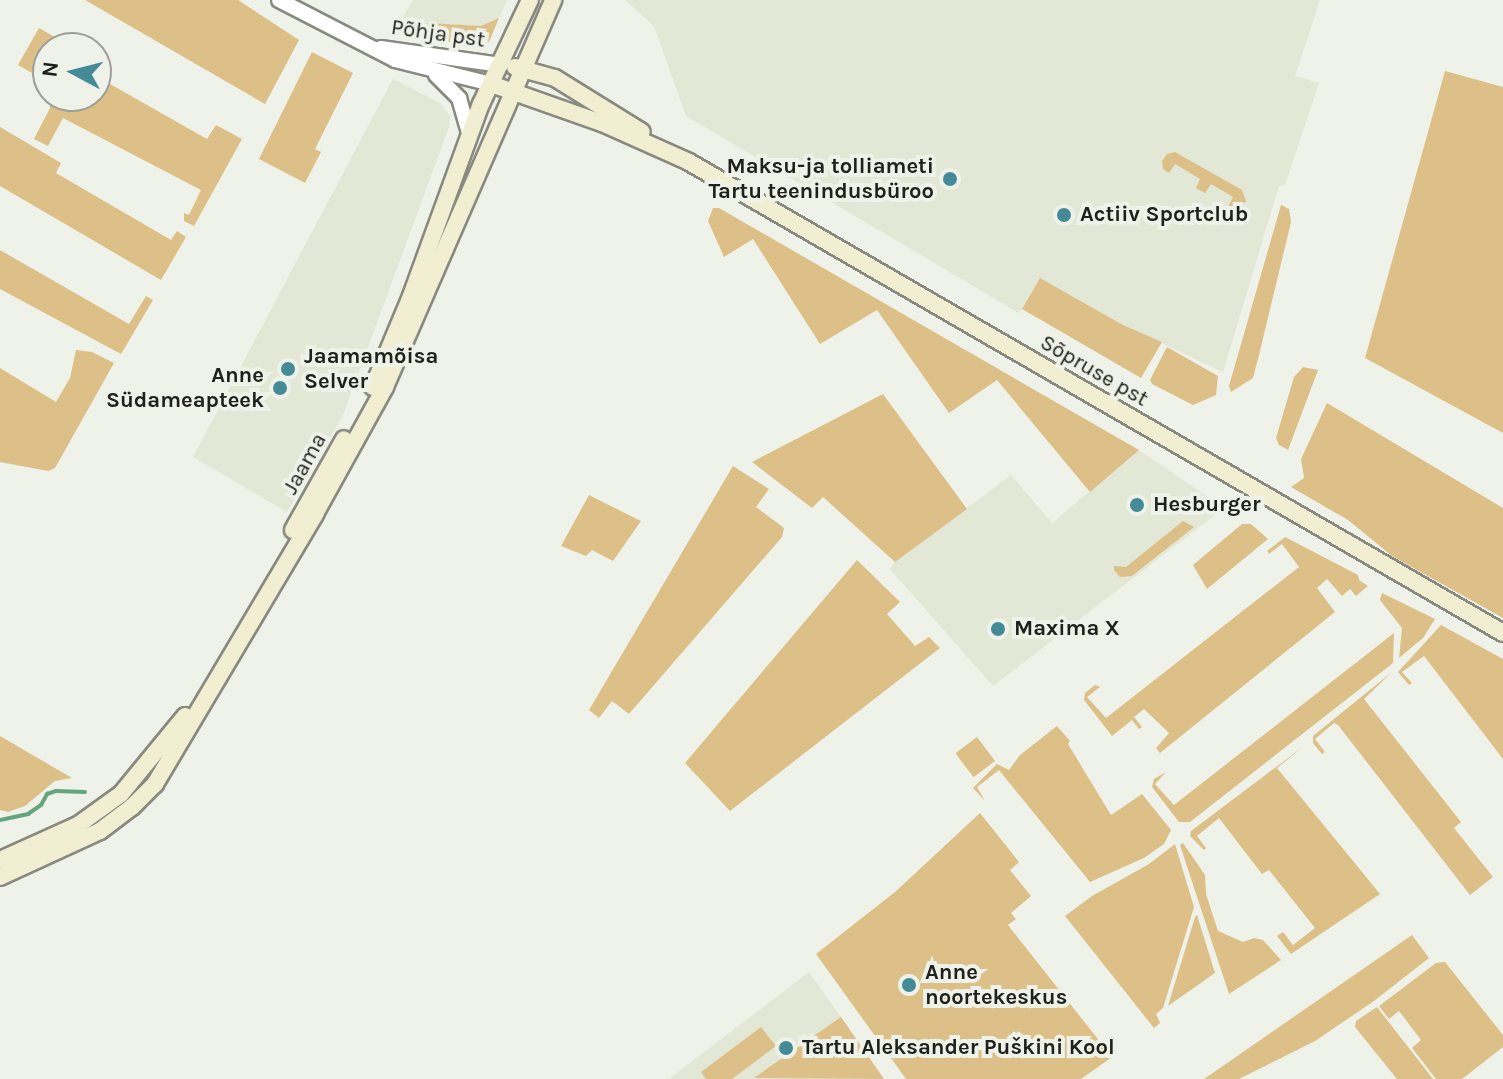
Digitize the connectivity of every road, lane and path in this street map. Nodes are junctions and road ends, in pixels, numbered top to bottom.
1 (279, 0) edge
2 (530, 0) edge
3 (553, 0) edge
4 (369, 47) junction
5 (501, 65) junction
6 (524, 68) junction
7 (429, 70) junction
8 (491, 84) junction
9 (515, 90) junction
10 (469, 135) junction
11 (662, 148) junction
12 (1503, 633) edge
13 (0, 860) edge
14 (0, 877) edge

1 - 4 street, Põhja pst
2 - 5 main road, Jaama
3 - 6 main road, Jaama
4 - 5 street, Põhja pst
4 - 7 street, Põhja pst
5 - 6 main road, Sõpruse pst
5 - 8 main road, Jaama
6 - 9 main road, Jaama
6 - 11 main road, Sõpruse pst
7 - 8 street, Põhja pst
7 - 10 street
8 - 9 main road, Sõpruse pst
8 - 10 main road, Jaama
9 - 11 main road, Sõpruse pst
9 - 14 main road, Jaama
10 - 13 main road, Jaama
11 - 12 main road, Sõpruse pst

